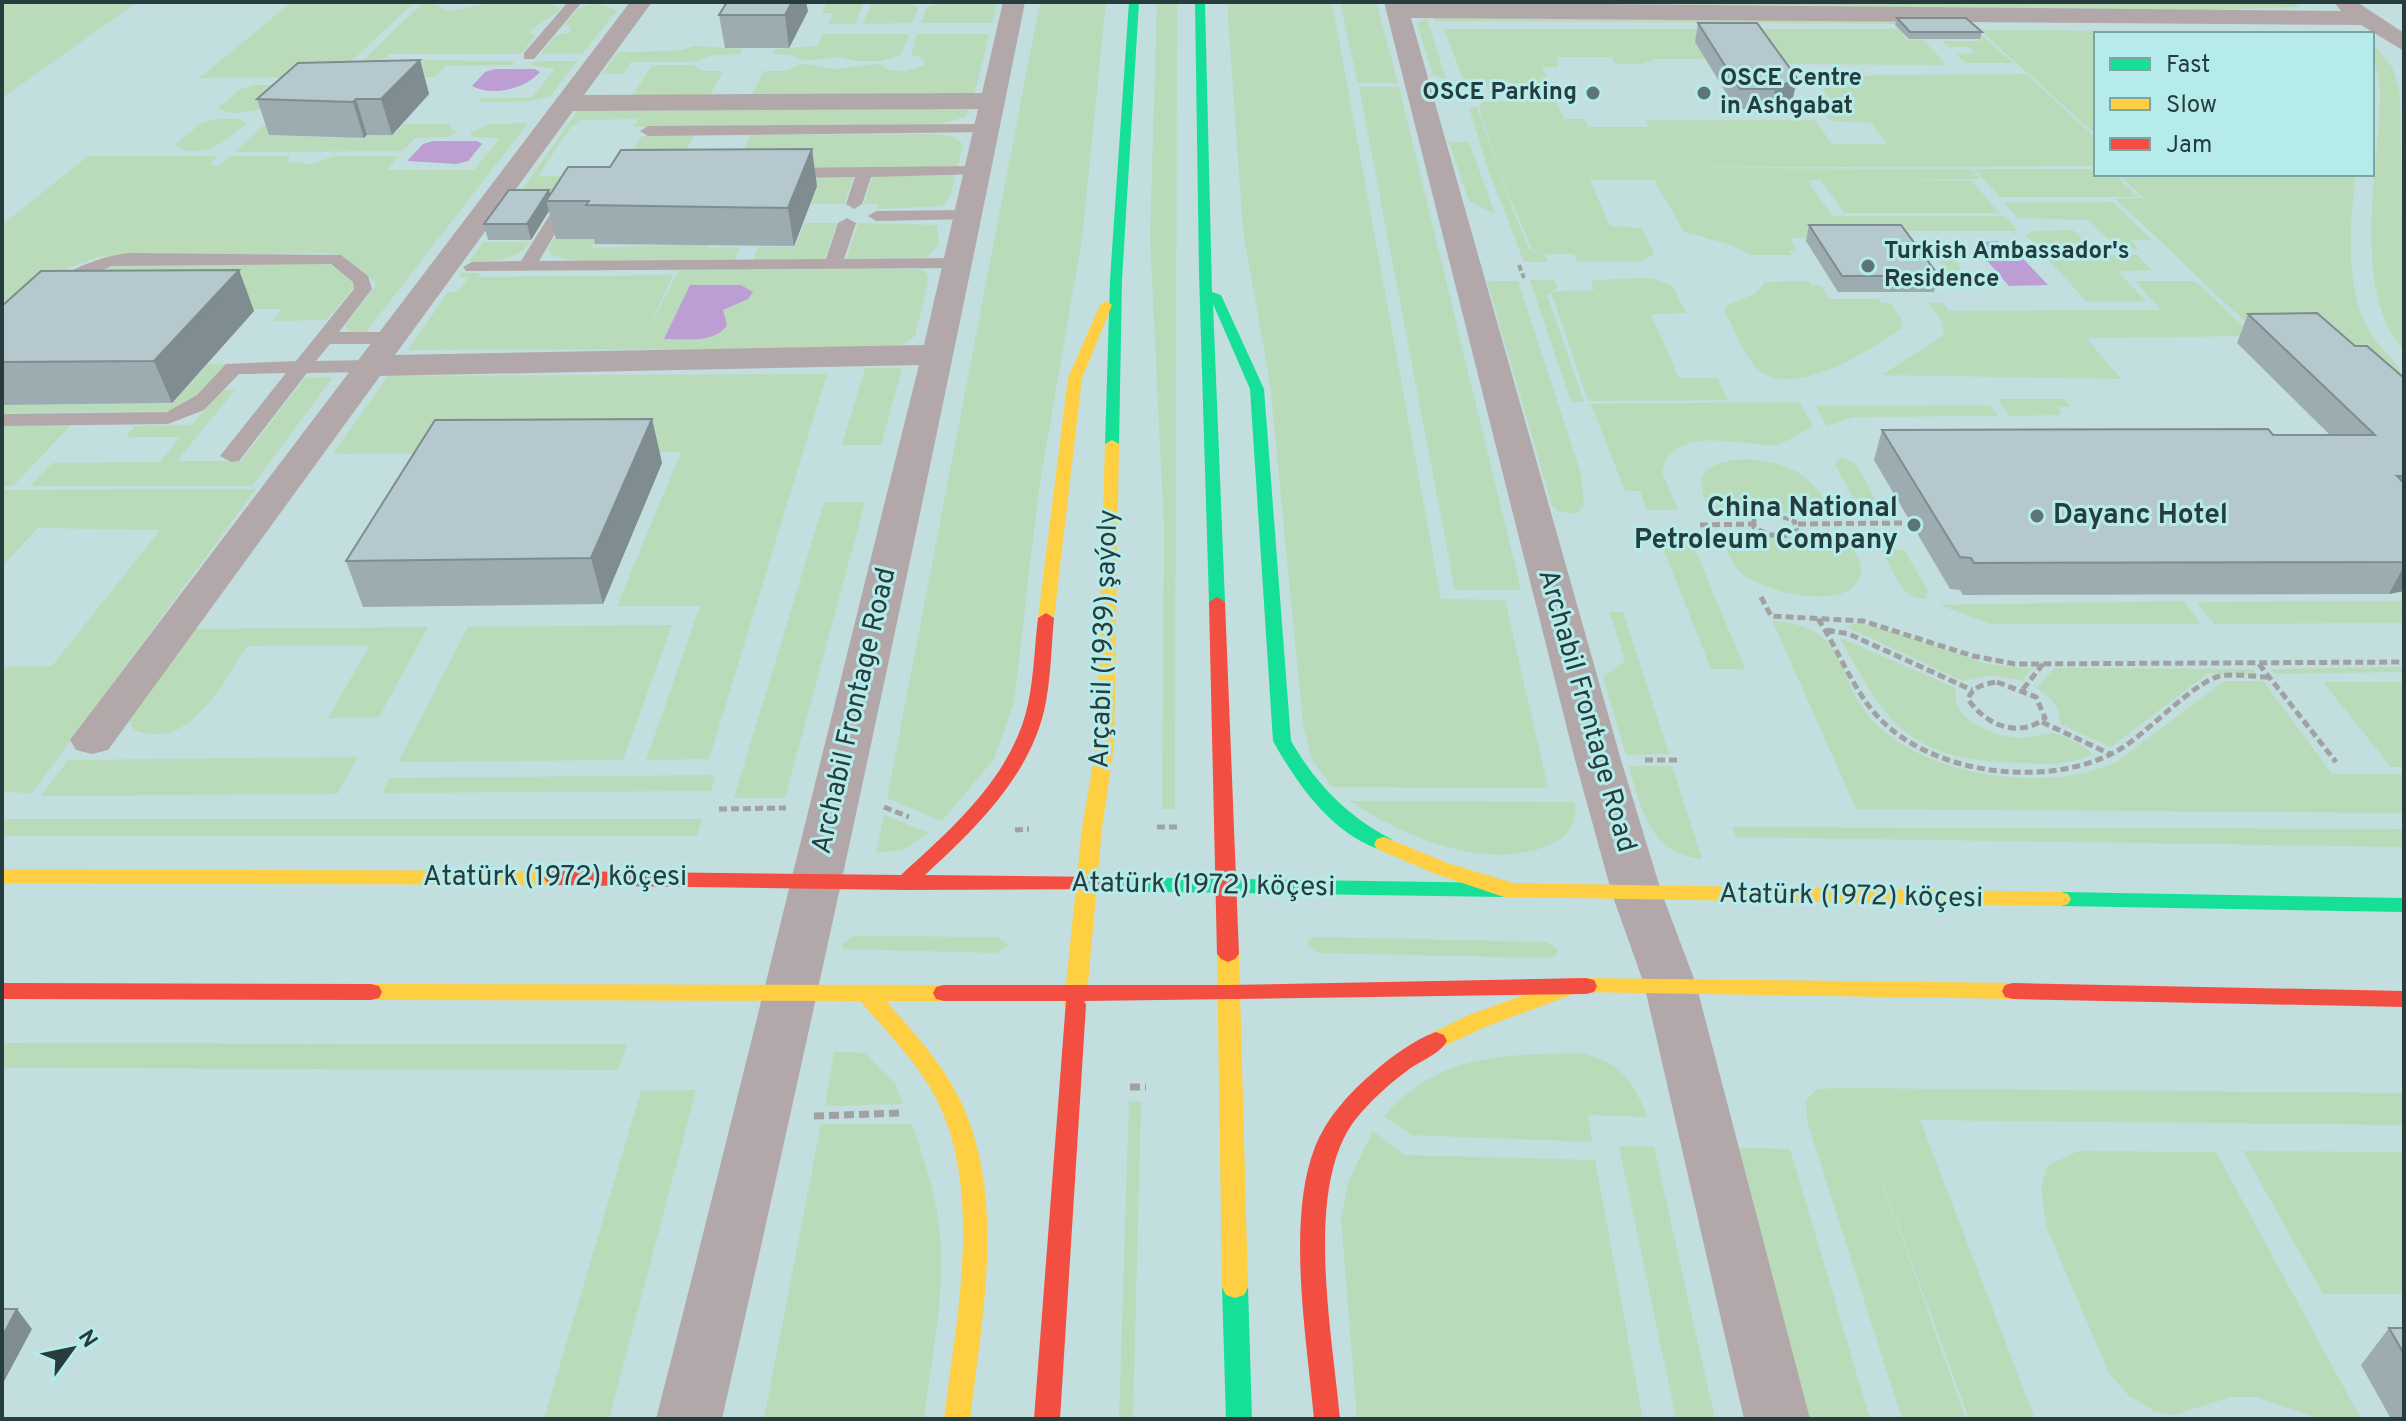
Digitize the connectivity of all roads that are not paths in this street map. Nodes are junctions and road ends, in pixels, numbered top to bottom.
1 (575, 2) edge
2 (641, 2) edge
3 (1014, 2) edge
4 (1134, 2) edge
5 (1200, 2) edge
6 (2342, 2) edge
7 (1396, 6) edge
8 (2367, 18) junction
9 (2404, 44) edge
10 (529, 56) dead end
11 (567, 103) junction
12 (988, 115) junction
13 (648, 131) dead end
14 (725, 131) junction
15 (713, 153) edge
16 (976, 171) junction
17 (865, 172) junction
18 (756, 173) edge
19 (581, 178) edge
20 (854, 204) dead end
21 (967, 215) junction
22 (876, 216) dead end
23 (847, 223) dead end
24 (957, 263) junction
25 (833, 264) junction
26 (527, 266) junction
27 (472, 267) dead end
28 (1205, 273) junction
29 (1116, 280) junction
30 (2, 335) edge
31 (324, 338) junction
32 (388, 338) junction
33 (938, 355) junction
34 (369, 366) junction
35 (300, 367) junction
36 (2, 420) edge
37 (231, 456) dead end
38 (92, 740) dead end
39 (2, 876) edge
40 (816, 879) junction
41 (904, 883) junction
42 (1088, 883) junction
43 (1228, 887) junction
44 (1512, 890) junction
45 (1637, 894) junction
46 (2404, 905) edge
47 (1670, 984) junction
48 (1572, 986) junction
49 (2, 991) edge
50 (1076, 992) junction
51 (1229, 993) junction
52 (792, 994) junction
53 (867, 994) junction
54 (2404, 999) edge
55 (689, 1419) edge
56 (957, 1419) edge
57 (1047, 1419) edge
58 (1239, 1419) edge
59 (1327, 1419) edge
60 (1777, 1419) edge

1 - 10 lane
2 - 11 street
3 - 12 street, Archabil Frontage Road
4 - 29 main road, Arçabil (1939) şaýoly
5 - 28 main road
6 - 8 street
7 - 8 street
7 - 45 street, Archabil Frontage Road
8 - 9 street
11 - 12 street
11 - 32 street
12 - 14 lane
12 - 16 street, Archabil Frontage Road
13 - 14 lane
14 - 15 lane
16 - 17 lane
16 - 21 street, Archabil Frontage Road
17 - 18 lane
17 - 20 lane
19 - 26 lane
21 - 22 lane
21 - 24 street, Archabil Frontage Road
23 - 25 lane
24 - 25 lane
24 - 33 street, Archabil Frontage Road
25 - 26 lane
26 - 27 lane
28 - 43 main road
28 - 44 main road
29 - 41 main road
29 - 42 main road, Arçabil (1939) şaýoly
30 - 31 lane
31 - 32 lane
31 - 35 lane
32 - 34 street
33 - 34 street
33 - 40 street, Archabil Frontage Road
34 - 35 lane
34 - 38 street
35 - 36 lane
35 - 37 lane
39 - 40 main road, Atatürk (1972) köçesi
40 - 41 main road, Atatürk (1972) köçesi
40 - 52 street, Archabil Frontage Road
41 - 42 main road, Atatürk (1972) köçesi
42 - 43 main road, Atatürk (1972) köçesi
42 - 50 main road, Arçabil (1939) şaýoly
43 - 44 main road, Atatürk (1972) köçesi
43 - 51 main road
44 - 45 main road, Atatürk (1972) köçesi
45 - 46 main road, Atatürk (1972) köçesi
45 - 47 street, Archabil Frontage Road
47 - 48 main road
47 - 54 main road
47 - 60 street, Archabil Frontage Road
48 - 51 main road
48 - 59 main road
49 - 52 main road
50 - 51 main road
50 - 53 main road
50 - 57 main road, Arçabil (1939) şaýoly
51 - 58 main road
52 - 53 main road
52 - 55 street, Archabil Frontage Road
53 - 56 main road

